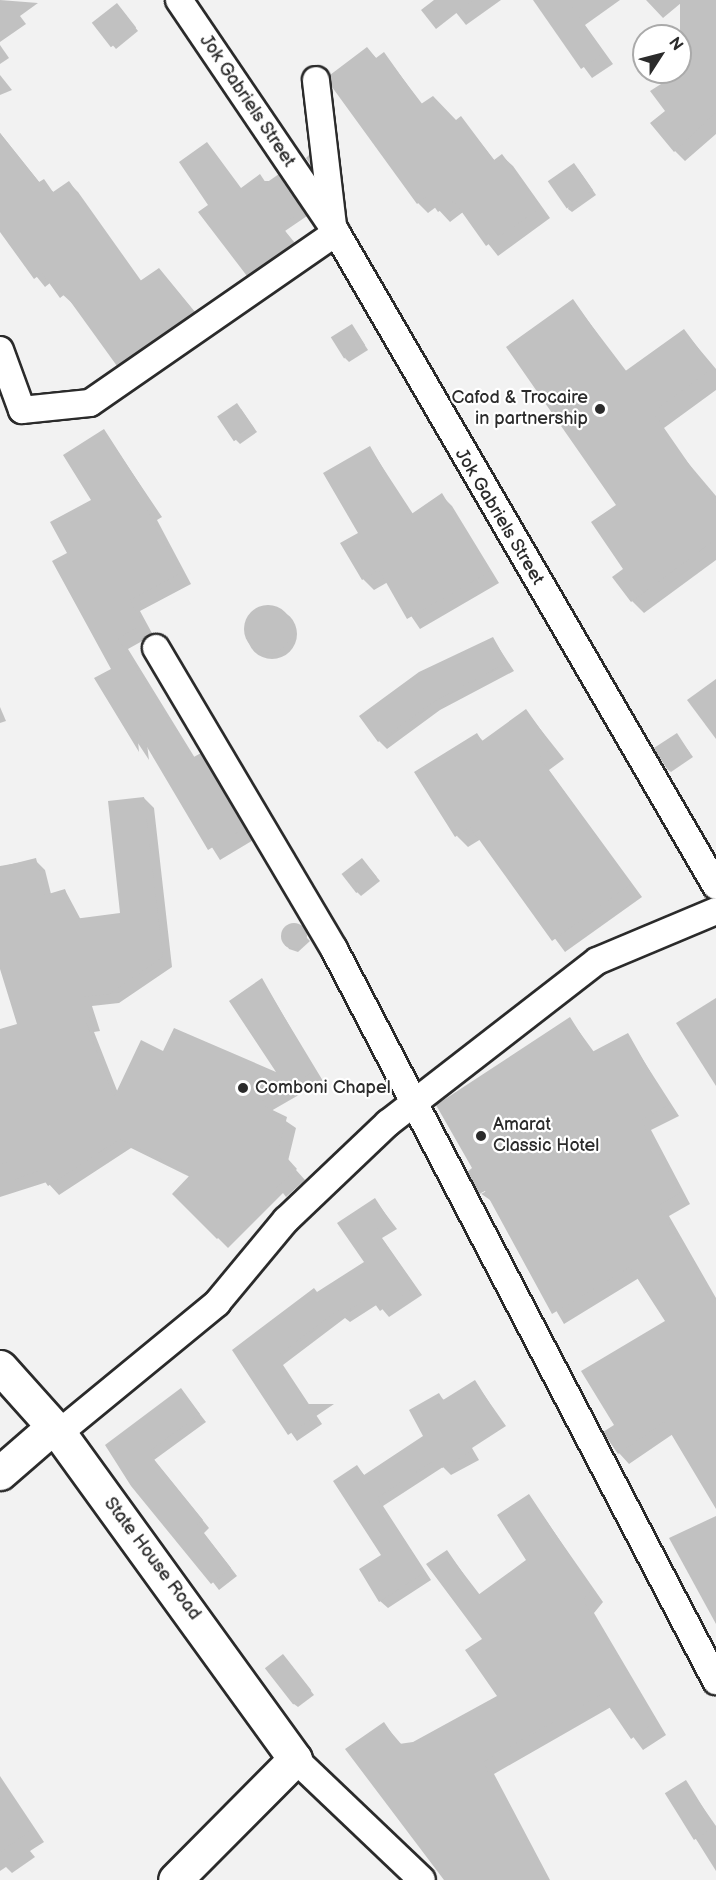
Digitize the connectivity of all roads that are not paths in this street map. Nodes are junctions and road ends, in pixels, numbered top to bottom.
1 (179, 0) edge
2 (316, 80) dead end
3 (0, 350) edge
4 (156, 648) dead end
5 (716, 886) edge
6 (716, 911) edge
7 (414, 1104) junction
8 (0, 1367) edge
9 (56, 1430) junction
10 (0, 1473) edge
11 (716, 1681) edge
12 (295, 1759) junction
13 (176, 1880) edge
14 (422, 1880) edge

1 - 5 street, Jok Gabriels Street
2 - 3 street
4 - 7 street
6 - 7 street
7 - 9 street
7 - 11 street
8 - 9 main road, State House Road
9 - 10 main road
9 - 12 main road, State House Road
12 - 13 main road
12 - 14 street, State House Road

